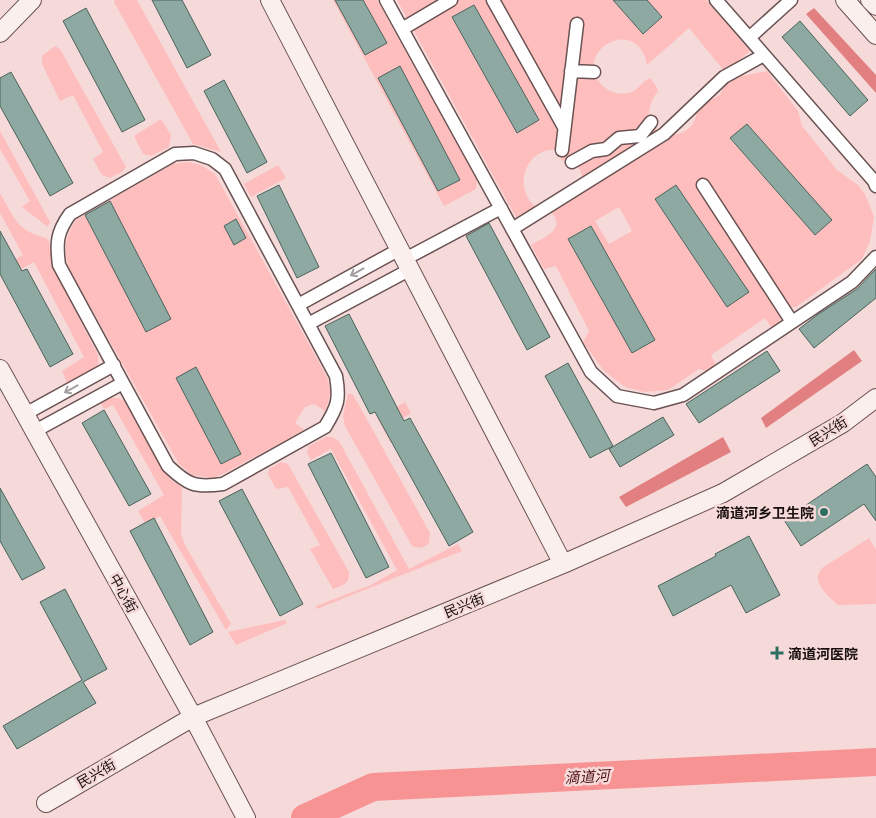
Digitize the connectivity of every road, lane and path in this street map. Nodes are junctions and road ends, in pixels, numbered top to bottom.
1 (32, 0) edge
2 (270, 0) edge
3 (386, 0) edge
4 (451, 0) edge
5 (493, 0) edge
6 (716, 0) edge
7 (792, 0) edge
8 (845, 0) edge
9 (870, 0) edge
10 (876, 6) edge
11 (577, 24) dead end
12 (402, 29) junction
13 (0, 33) edge
14 (876, 35) edge
15 (749, 38) junction
16 (764, 55) junction
17 (571, 71) junction
18 (594, 72) dead end
19 (651, 122) dead end
20 (564, 127) junction
21 (562, 150) dead end
22 (572, 162) dead end
23 (703, 185) dead end
24 (876, 186) edge
25 (501, 208) junction
26 (512, 229) junction
27 (876, 257) edge
28 (405, 259) junction
29 (298, 305) junction
30 (792, 322) junction
31 (308, 324) junction
32 (114, 365) junction
33 (0, 369) edge
34 (123, 383) junction
35 (876, 398) edge
36 (25, 414) junction
37 (34, 431) junction
38 (563, 564) junction
39 (193, 717) junction
40 (46, 803) dead end
41 (245, 816) edge

1 - 13 street
2 - 28 street
3 - 12 street
4 - 12 street
5 - 20 street
6 - 15 street
7 - 15 street
8 - 14 street
9 - 10 street
11 - 17 street
12 - 25 street
15 - 16 street
16 - 24 street
16 - 26 street
17 - 18 street
17 - 20 street
19 - 22 street
20 - 21 street
23 - 30 street
25 - 26 street
25 - 28 street
26 - 30 street
27 - 30 street
28 -> 29 street
28 - 31 street
28 - 38 street
29 - 31 street
29 - 32 street
31 - 34 street
32 - 34 street
32 -> 36 street
33 - 36 street, 中心街
34 - 37 street
35 - 38 street, 民兴街
36 - 37 street, 中心街
37 - 39 street, 中心街
38 - 39 street, 民兴街
39 - 40 street, 民兴街
39 - 41 street, 中心街

